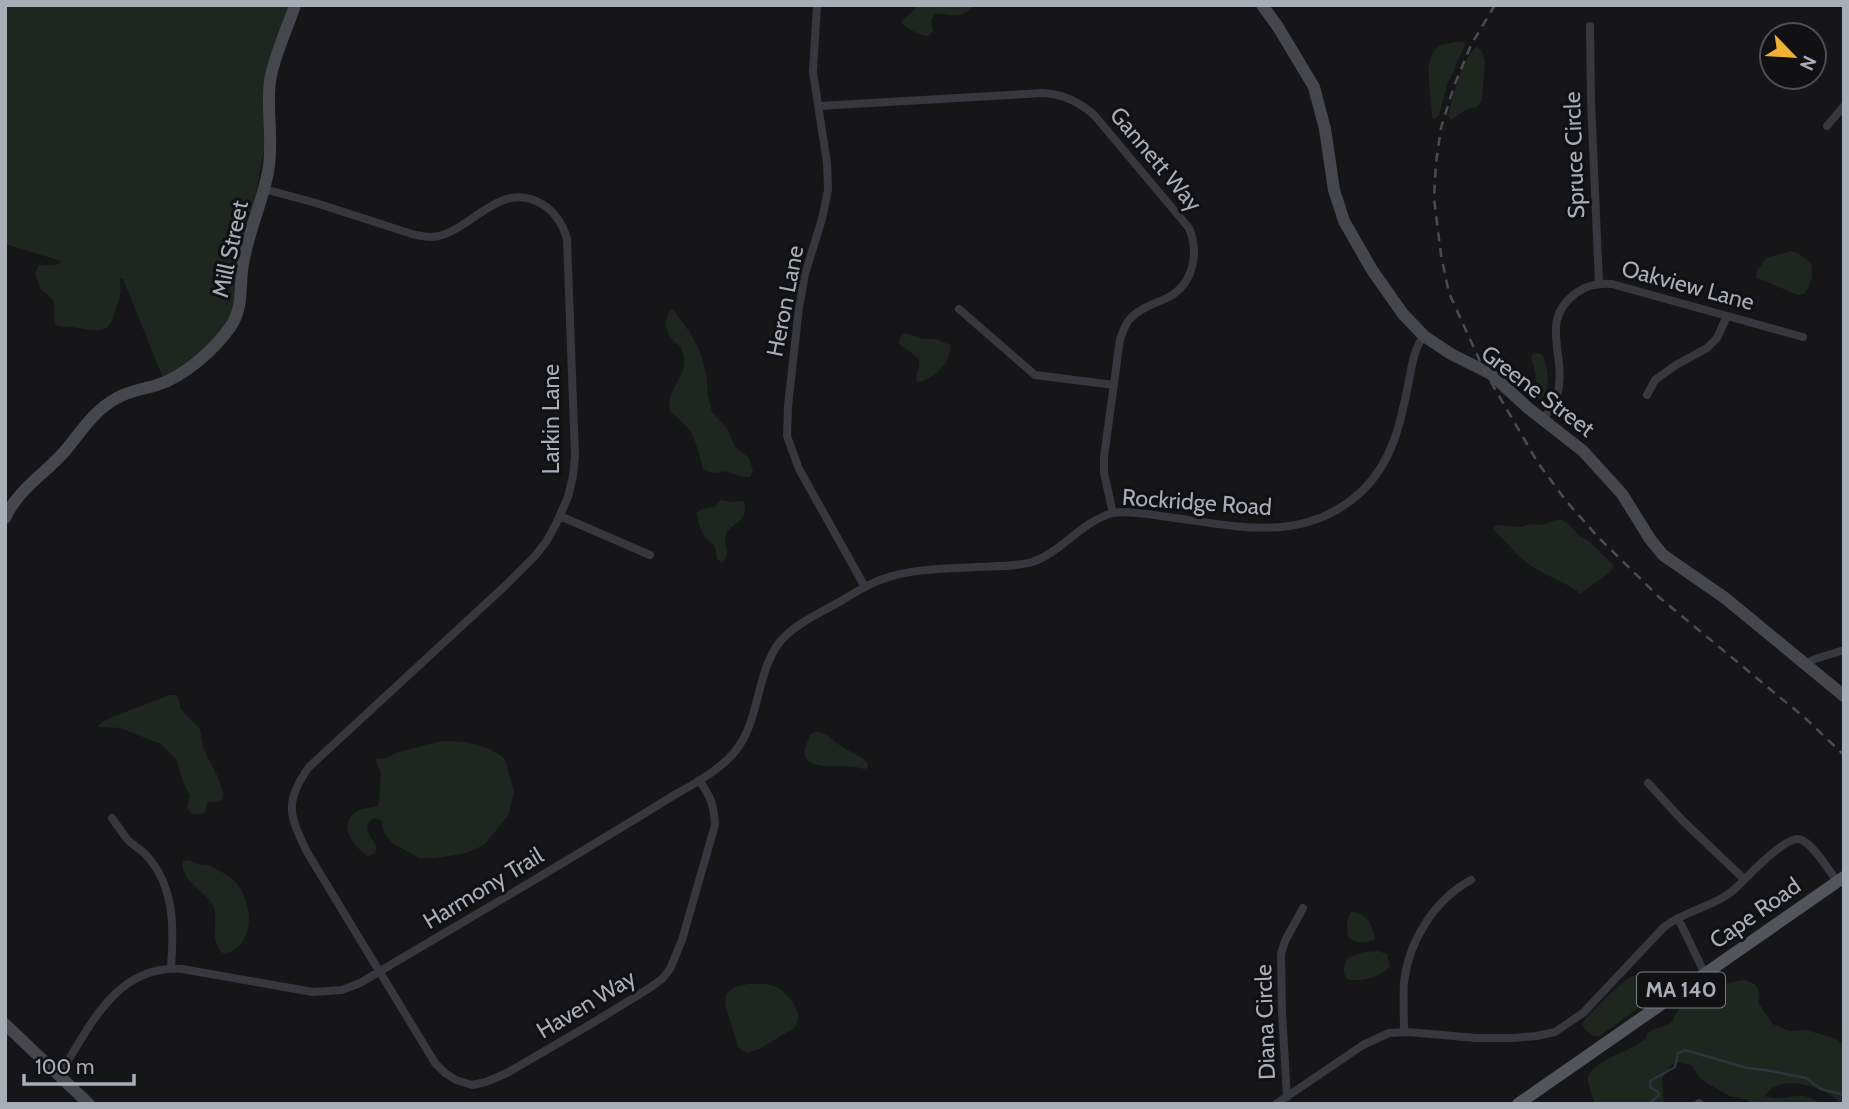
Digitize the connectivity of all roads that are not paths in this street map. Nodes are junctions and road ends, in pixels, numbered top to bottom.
1 (295, 5) edge
2 (817, 5) edge
3 (1262, 5) edge
4 (1591, 26) dead end
5 (819, 106) junction
6 (1844, 106) edge
7 (1827, 126) dead end
8 (264, 189) junction
9 (1599, 283) junction
10 (959, 309) dead end
11 (1727, 316) junction
12 (1424, 336) junction
13 (1802, 337) dead end
14 (1114, 385) junction
15 (1647, 395) dead end
16 (1544, 420) junction
17 (1113, 513) junction
18 (560, 516) junction
19 (5, 518) edge
20 (650, 555) dead end
21 (865, 587) junction
22 (1844, 650) edge
23 (1805, 664) junction
24 (1844, 696) edge
25 (699, 780) junction
26 (1648, 783) dead end
27 (112, 818) dead end
28 (1744, 879) junction
29 (1841, 879) edge
30 (1471, 880) dead end
31 (1303, 908) dead end
32 (1678, 918) junction
33 (171, 968) junction
34 (380, 971) junction
35 (1704, 974) junction
36 (5, 1024) edge
37 (1404, 1031) junction
38 (59, 1075) junction
39 (1287, 1097) junction
40 (89, 1104) edge
41 (1276, 1104) edge
42 (1517, 1104) edge

1 - 8 street, Mill Street
2 - 5 street, Heron Lane
3 - 12 street, Greene Street
4 - 9 street, Spruce Circle
5 - 14 street, Gannett Way
5 - 21 street, Heron Lane
6 - 7 street
8 - 18 street, Larkin Lane
8 - 19 street, Mill Street
9 - 11 street, Oakview Lane
9 - 16 street, Oakview Lane
10 - 14 street
11 - 13 street, Oakview Lane
11 - 15 street
12 - 16 street, Greene Street
12 - 17 street, Rockridge Road
14 - 17 street, Gannett Way
16 - 23 street, Greene Street
17 - 21 street, Rockridge Road
18 - 20 street
18 - 34 street, Larkin Lane
21 - 25 street, Harmony Trail
22 - 23 street
23 - 24 street, Greene Street
25 - 34 street, Harmony Trail
25 - 34 street, Haven Way
26 - 28 street
27 - 33 street
28 - 29 street
28 - 32 street
29 - 35 main road, Cape Road / MA 140
30 - 37 street
31 - 39 street, Diana Circle
32 - 35 street
32 - 37 street
33 - 34 street, Harmony Trail
33 - 38 street, Harmony Trail
35 - 42 main road, Cape Road / MA 140
36 - 38 street
37 - 39 street
38 - 40 street
39 - 41 street

